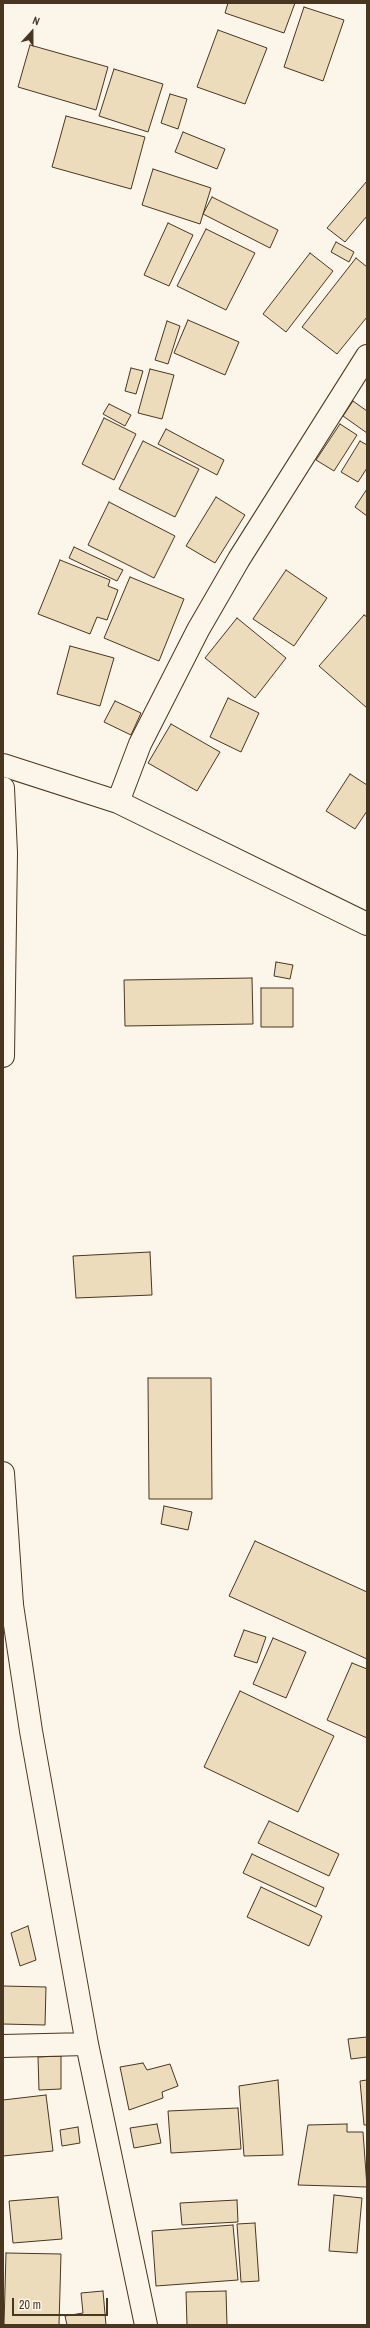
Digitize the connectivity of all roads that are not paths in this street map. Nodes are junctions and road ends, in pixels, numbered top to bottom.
1 (367, 356) edge
2 (3, 765) edge
3 (3, 788) edge
4 (118, 802) junction
5 (5, 853) edge
6 (367, 924) edge
7 (3, 1056) edge
8 (3, 1473) edge
9 (8, 1603) edge
10 (87, 2044) junction
11 (3, 2046) edge
12 (146, 2325) edge

1 - 4 street
2 - 4 street
3 - 5 street
4 - 6 street
5 - 7 street
8 - 9 street
9 - 10 street
10 - 11 street
10 - 12 street

